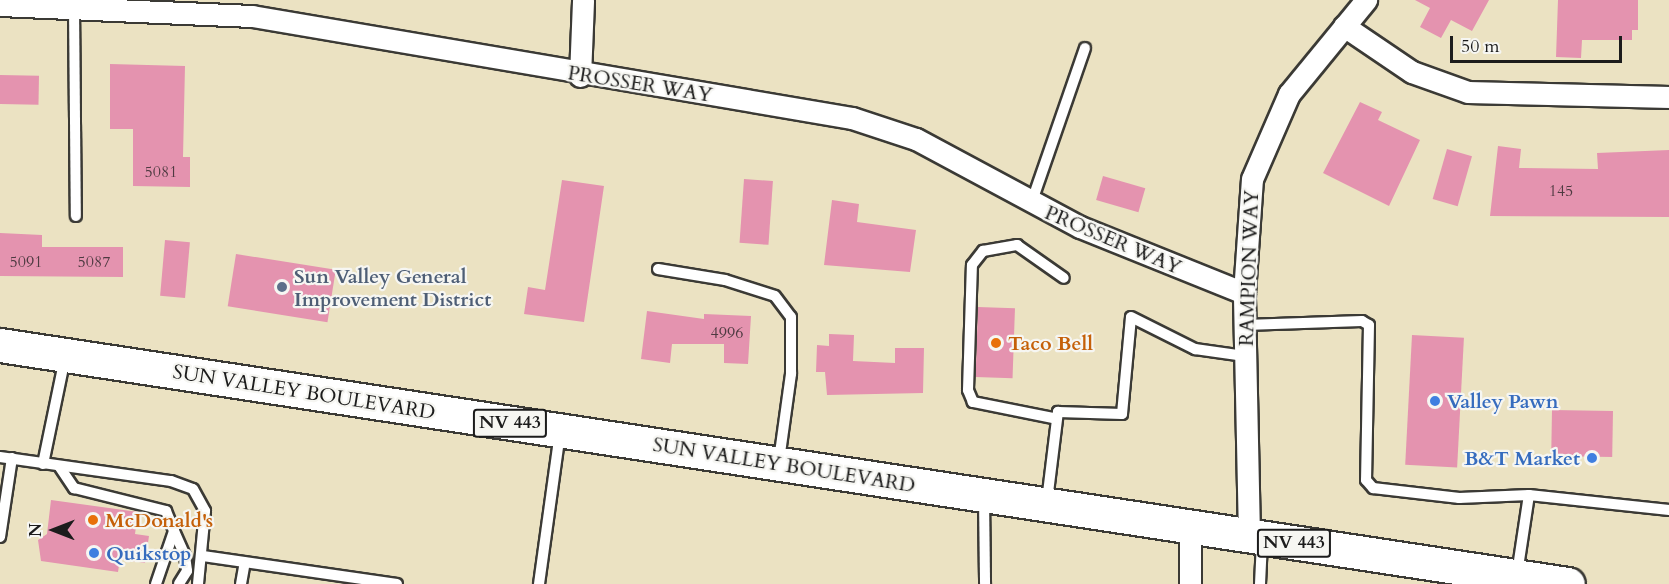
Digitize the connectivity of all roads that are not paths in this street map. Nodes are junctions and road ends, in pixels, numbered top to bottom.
1 (583, 0) edge
2 (1366, 0) edge
3 (0, 4) edge
4 (74, 6) junction
5 (230, 7) edge
6 (1344, 26) junction
7 (1085, 48) dead end
8 (580, 76) junction
9 (1669, 97) edge
10 (1031, 204) junction
11 (76, 216) dead end
12 (658, 270) dead end
13 (1064, 278) dead end
14 (1244, 293) junction
15 (1245, 325) junction
16 (0, 345) edge
17 (66, 355) junction
18 (1245, 356) junction
19 (1053, 418) junction
20 (561, 431) junction
21 (0, 457) edge
22 (12, 459) junction
23 (43, 464) junction
24 (779, 464) junction
25 (60, 466) junction
26 (984, 495) junction
27 (1529, 495) junction
28 (1047, 505) junction
29 (2, 506) edge
30 (1669, 510) edge
31 (1190, 526) junction
32 (174, 531) junction
33 (0, 537) edge
34 (1255, 537) junction
35 (203, 556) junction
36 (245, 562) junction
37 (1517, 576) junction
38 (156, 584) edge
39 (179, 584) edge
40 (198, 584) edge
41 (241, 584) edge
42 (397, 584) edge
43 (539, 584) edge
44 (985, 584) edge
45 (1190, 584) edge
46 (1260, 584) edge
47 (1568, 584) edge

1 - 8 street
2 - 6 street, RAMPION WAY
3 - 4 street, PROSSER WAY
4 - 5 street, PROSSER WAY
4 - 11 lane
5 - 8 street, PROSSER WAY
6 - 9 street
6 - 14 street, RAMPION WAY
7 - 10 lane
8 - 10 street, PROSSER WAY
10 - 14 street, PROSSER WAY
12 - 24 lane
13 - 19 lane
14 - 15 street, RAMPION WAY
15 - 18 street, RAMPION WAY
15 - 27 lane
16 - 17 main road, SUN VALLEY BOULEVARD / NV 443
17 - 20 main road, SUN VALLEY BOULEVARD / NV 443
17 - 23 lane
18 - 19 lane
18 - 34 street, RAMPION WAY
19 - 28 lane
20 - 24 main road, SUN VALLEY BOULEVARD / NV 443
20 - 43 lane
21 - 22 lane
22 - 23 lane
22 - 29 lane
23 - 25 lane
24 - 26 main road, SUN VALLEY BOULEVARD / NV 443
25 - 32 lane
25 - 35 lane
26 - 28 main road, SUN VALLEY BOULEVARD / NV 443
26 - 44 lane
27 - 30 lane
27 - 37 lane
28 - 31 main road, SUN VALLEY BOULEVARD / NV 443
29 - 33 lane
31 - 34 main road, SUN VALLEY BOULEVARD / NV 443
31 - 45 street
32 - 38 lane
32 - 39 lane
34 - 37 main road, SUN VALLEY BOULEVARD / NV 443
34 - 46 lane
35 - 36 lane
35 - 40 lane
36 - 41 lane
36 - 42 lane
37 - 47 main road, SUN VALLEY BOULEVARD / NV 443

